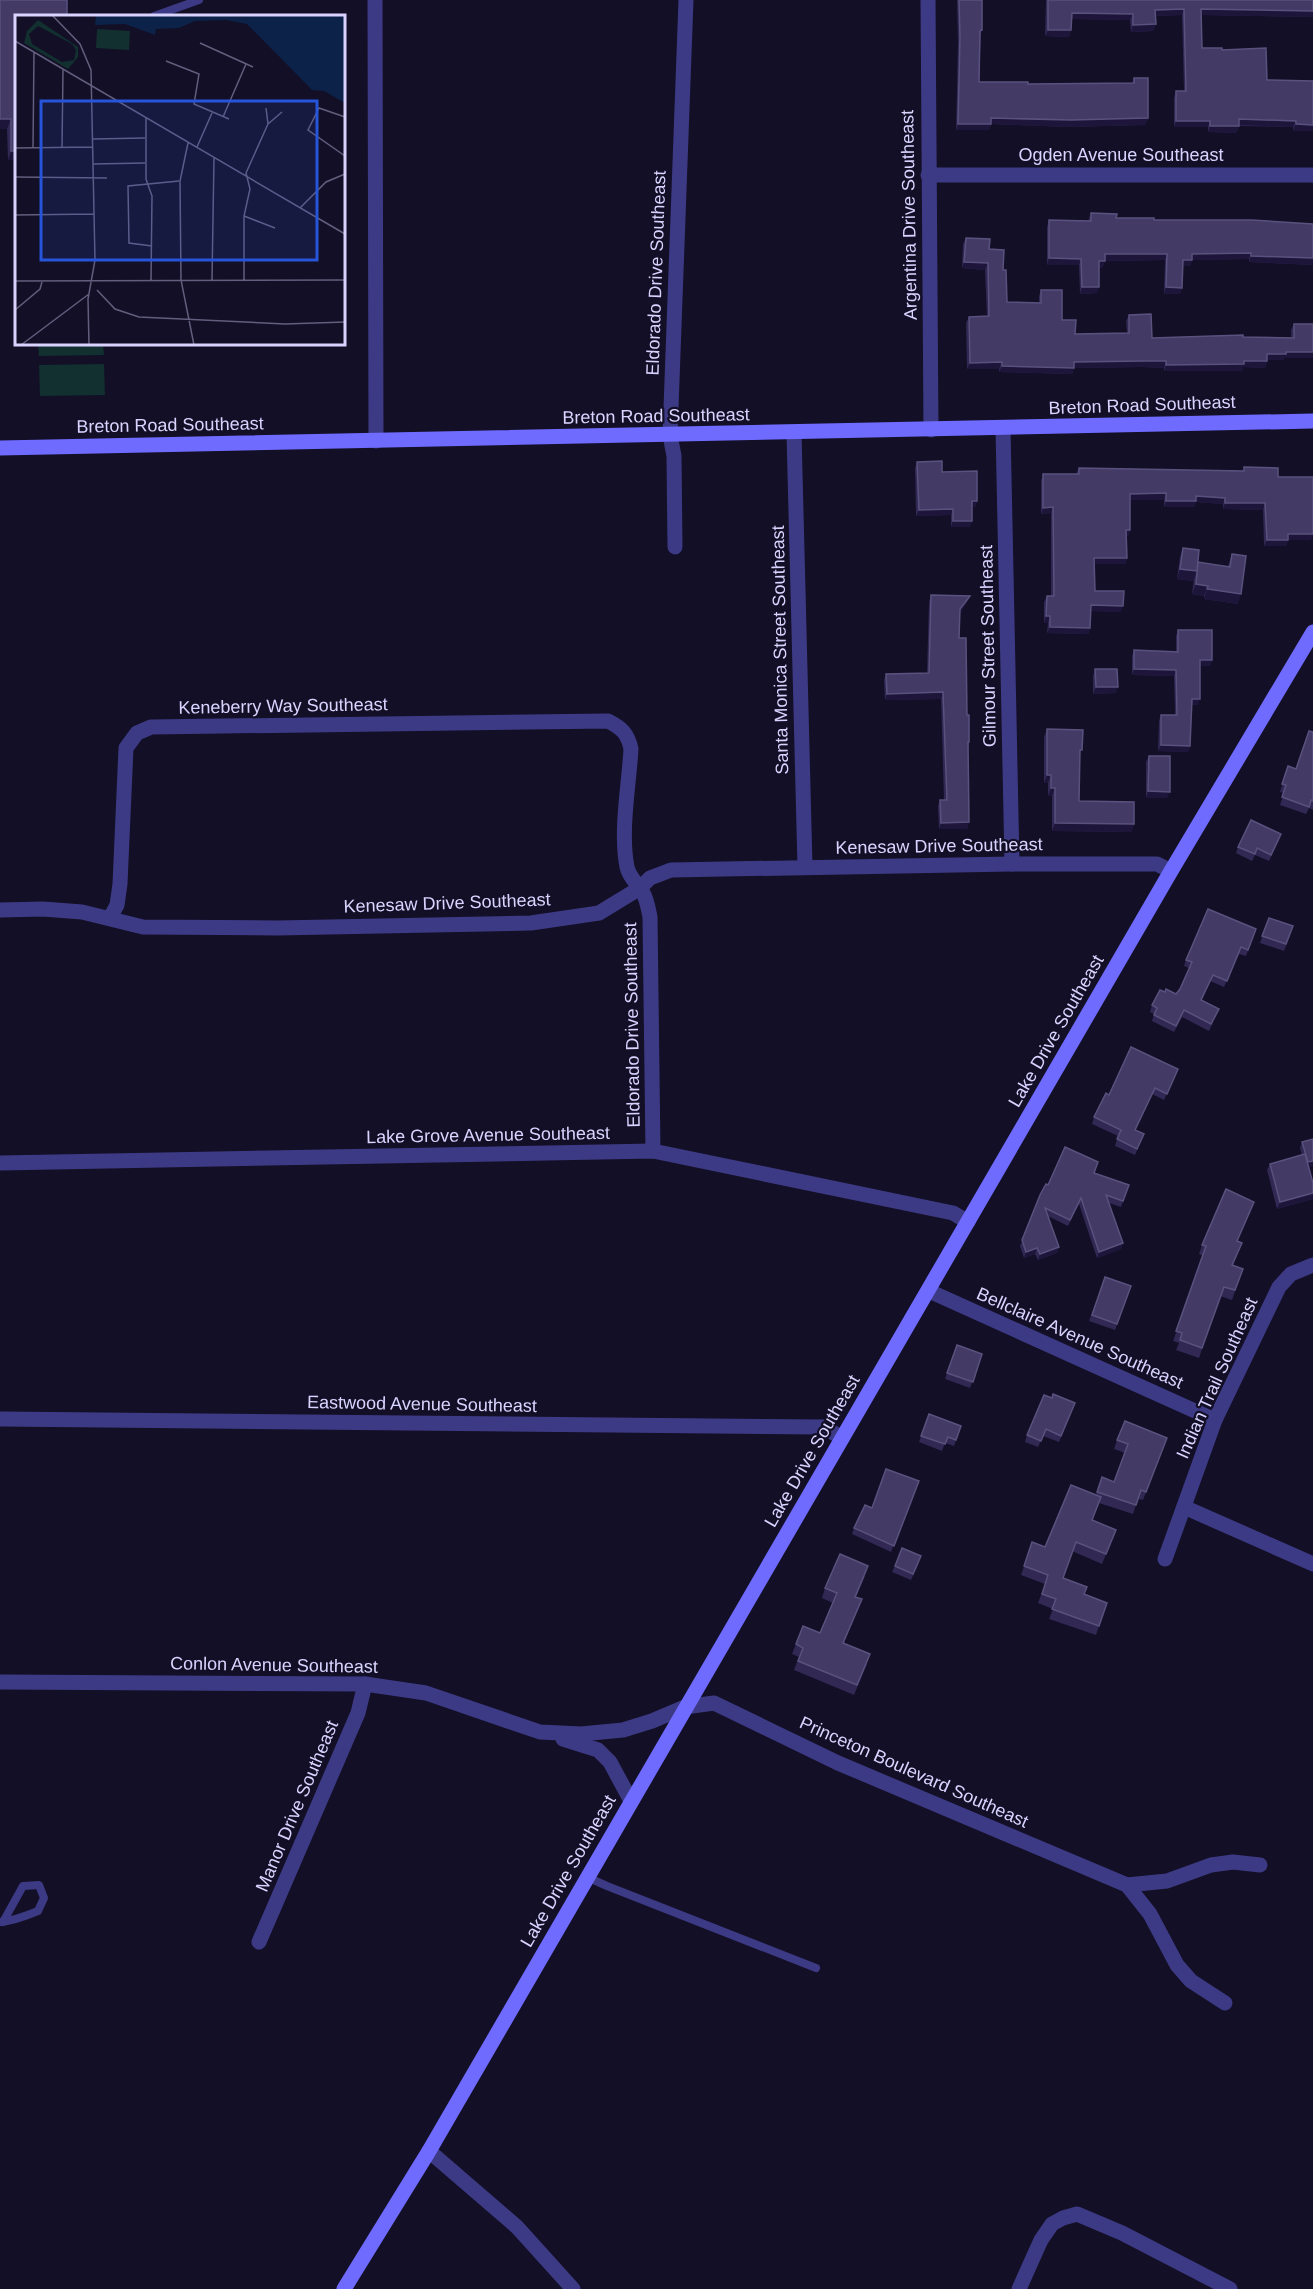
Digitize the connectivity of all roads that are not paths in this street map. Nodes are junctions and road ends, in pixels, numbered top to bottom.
1 (199, 0) edge
2 (375, 0) edge
3 (686, 0) edge
4 (928, 0) edge
5 (157, 15) edge
6 (928, 174) junction
7 (1313, 175) edge
8 (1313, 421) edge
9 (1003, 428) junction
10 (931, 430) junction
11 (794, 433) junction
12 (670, 435) junction
13 (376, 441) junction
14 (0, 448) edge
15 (675, 547) dead end
16 (1313, 632) edge
17 (1308, 650) edge
18 (620, 727) joint
19 (1012, 864) junction
20 (805, 867) junction
21 (1171, 872) junction
22 (640, 888) junction
23 (0, 910) edge
24 (110, 918) junction
25 (653, 1151) junction
26 (0, 1163) edge
27 (968, 1222) junction
28 (1313, 1265) edge
29 (929, 1291) junction
30 (0, 1419) edge
31 (1215, 1420) junction
32 (842, 1438) junction
33 (1184, 1507) junction
34 (1165, 1559) dead end
35 (1313, 1564) edge
36 (0, 1682) edge
37 (365, 1684) junction
38 (685, 1707) junction
39 (540, 1732) junction
40 (631, 1801) junction
41 (1260, 1865) dead end
42 (587, 1877) junction
43 (1127, 1885) junction
44 (2, 1922) edge
45 (259, 1942) dead end
46 (816, 1968) dead end
47 (1225, 2003) dead end
48 (429, 2151) junction
49 (344, 2289) edge
50 (573, 2289) edge
51 (1019, 2289) edge
52 (1230, 2289) edge

1 - 5 lane
2 - 13 street
3 - 12 street, Eldorado Drive Southeast
4 - 6 street, Argentina Drive Southeast
6 - 7 street, Ogden Avenue Southeast
6 - 10 street, Argentina Drive Southeast
8 - 9 main road, Breton Road Southeast
9 - 10 main road, Breton Road Southeast
9 - 19 street, Gilmour Street Southeast
10 - 11 main road, Breton Road Southeast
11 - 12 main road, Breton Road Southeast
11 - 20 street, Santa Monica Street Southeast
12 - 13 main road, Breton Road Southeast
12 - 15 street, Eldorado Drive Southeast
13 - 14 main road, Breton Road Southeast
16 - 17 main road, Lake Drive Southeast
17 - 21 main road, Lake Drive Southeast
18 - 22 street, Eldorado Drive Southeast
18 - 24 street, Keneberry Way Southeast
19 - 20 street, Kenesaw Drive Southeast
19 - 21 street, Kenesaw Drive Southeast
20 - 22 street, Kenesaw Drive Southeast
21 - 27 main road, Lake Drive Southeast
22 - 24 street, Kenesaw Drive Southeast
22 - 25 street, Eldorado Drive Southeast
23 - 24 street, Kenesaw Drive Southeast
25 - 26 street, Lake Grove Avenue Southeast
25 - 27 street, Lake Grove Avenue Southeast
27 - 29 main road, Lake Drive Southeast
28 - 31 street, Indian Trail Southeast
29 - 31 street, Bellclaire Avenue Southeast
29 - 32 main road, Lake Drive Southeast
30 - 32 street, Eastwood Avenue Southeast
31 - 33 street, Indian Trail Southeast
32 - 38 main road, Lake Drive Southeast
33 - 34 street, Indian Trail Southeast
33 - 35 street
36 - 37 street, Conlon Avenue Southeast
37 - 39 street, Conlon Avenue Southeast
37 - 45 street, Manor Drive Southeast
38 - 39 street, Conlon Avenue Southeast
38 - 40 main road, Lake Drive Southeast
38 - 43 street, Princeton Boulevard Southeast
39 - 40 street, Conlon Avenue Southeast
40 - 42 main road, Lake Drive Southeast
41 - 43 street, Princeton Boulevard Southeast
42 - 46 lane
42 - 48 main road, Lake Drive Southeast
43 - 47 street, Princeton Boulevard Southeast
44 - 44 lane
48 - 49 main road, Lake Drive Southeast
48 - 50 street
51 - 52 street

